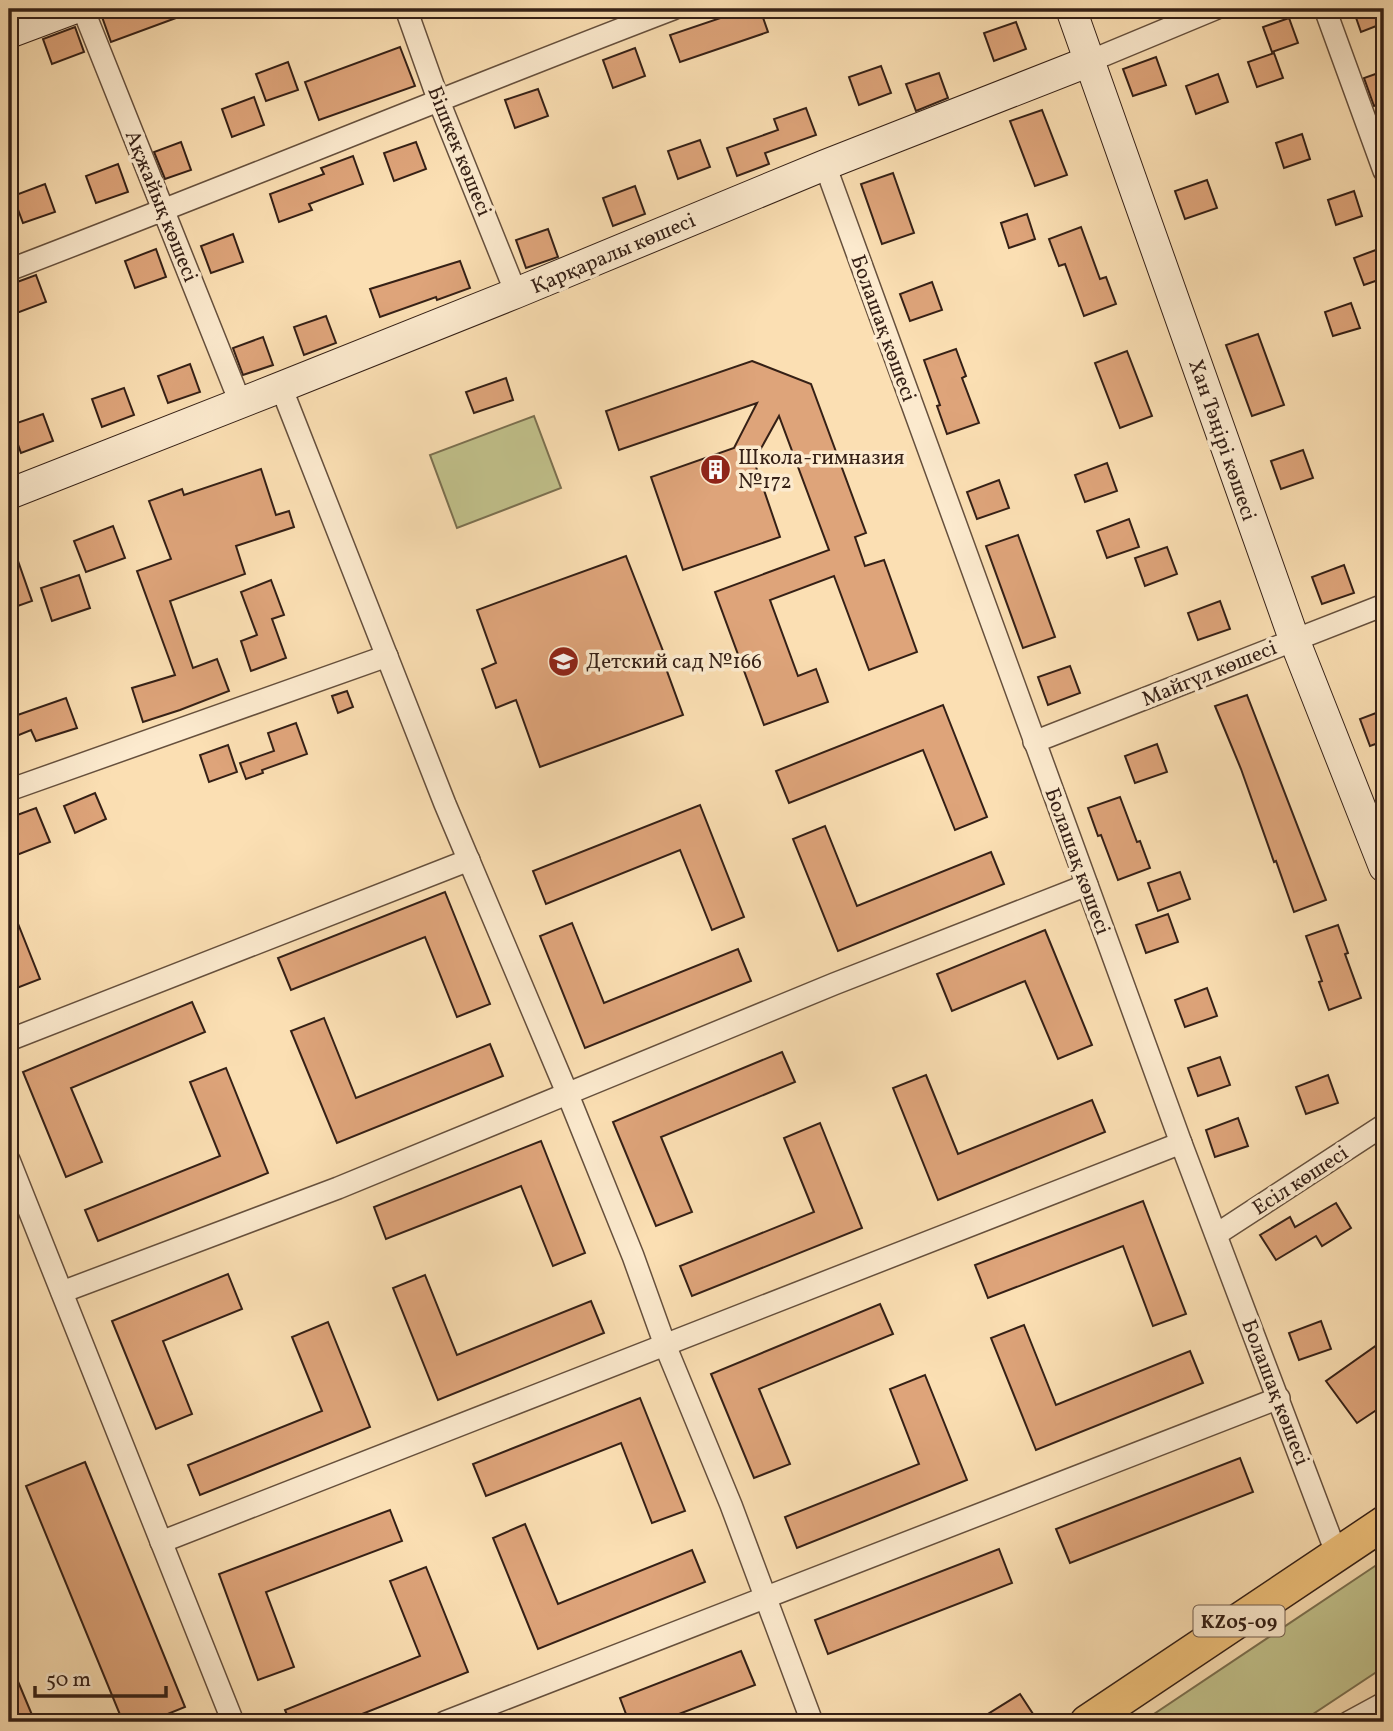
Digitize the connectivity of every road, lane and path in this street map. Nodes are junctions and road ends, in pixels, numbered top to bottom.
1 (73, 9) edge
2 (83, 9) edge
3 (406, 9) edge
4 (673, 9) edge
5 (1071, 9) edge
6 (1215, 9) edge
7 (1325, 9) edge
8 (9, 33) edge
9 (1090, 61) junction
10 (438, 99) junction
11 (825, 165) junction
12 (1384, 171) edge
13 (164, 211) junction
14 (9, 270) edge
15 (516, 293) junction
16 (281, 387) junction
17 (240, 402) junction
18 (9, 494) edge
19 (1384, 605) edge
20 (1294, 639) junction
21 (387, 656) junction
22 (1034, 742) junction
23 (9, 790) edge
24 (469, 860) junction
25 (1384, 867) edge
26 (1087, 885) junction
27 (9, 1040) edge
28 (568, 1095) junction
29 (1384, 1125) edge
30 (1181, 1143) junction
31 (9, 1160) edge
32 (1217, 1234) junction
33 (62, 1293) junction
34 (666, 1345) junction
35 (1279, 1398) junction
36 (1384, 1523) edge
37 (161, 1542) junction
38 (1337, 1555) junction
39 (766, 1598) junction
40 (1384, 1703) edge
41 (233, 1722) edge
42 (444, 1722) edge
43 (812, 1722) edge
44 (1087, 1722) edge
45 (1349, 1722) edge

1 - 8 street
2 - 13 street, Ақжайық көшесі
3 - 10 street, Бішкек көшесі
4 - 10 street
5 - 9 street, Хан Тәңірі көшесі
6 - 9 street, Қарқаралы көшесі
7 - 12 street
9 - 11 street, Қарқаралы көшесі
9 - 20 street, Хан Тәңірі көшесі
10 - 13 street
10 - 15 street, Бішкек көшесі
11 - 15 street, Қарқаралы көшесі
11 - 22 street, Болашақ көшесі
13 - 14 street
13 - 17 street, Ақжайық көшесі
15 - 16 street, Қарқаралы көшесі
16 - 17 street, Қарқаралы көшесі
16 - 21 street
17 - 18 street, Қарқаралы көшесі
19 - 20 street, Майгүл көшесі
20 - 22 street, Майгүл көшесі
20 - 25 street, Хан Тәңірі көшесі
21 - 23 street
21 - 24 street
22 - 26 street, Болашақ көшесі
24 - 27 street
24 - 28 street
26 - 28 street
26 - 30 street, Болашақ көшесі
28 - 33 street
28 - 34 street
29 - 32 street, Есіл көшесі
30 - 32 street, Болашақ көшесі
30 - 34 street
31 - 33 street
32 - 35 street, Болашақ көшесі
33 - 37 street
34 - 37 street
34 - 39 street
35 - 38 street, Болашақ көшесі
35 - 39 street
36 - 38 main road, KZ05-09
37 - 41 street
38 - 44 main road, KZ05-09
39 - 42 street
39 - 43 street
40 - 45 street

